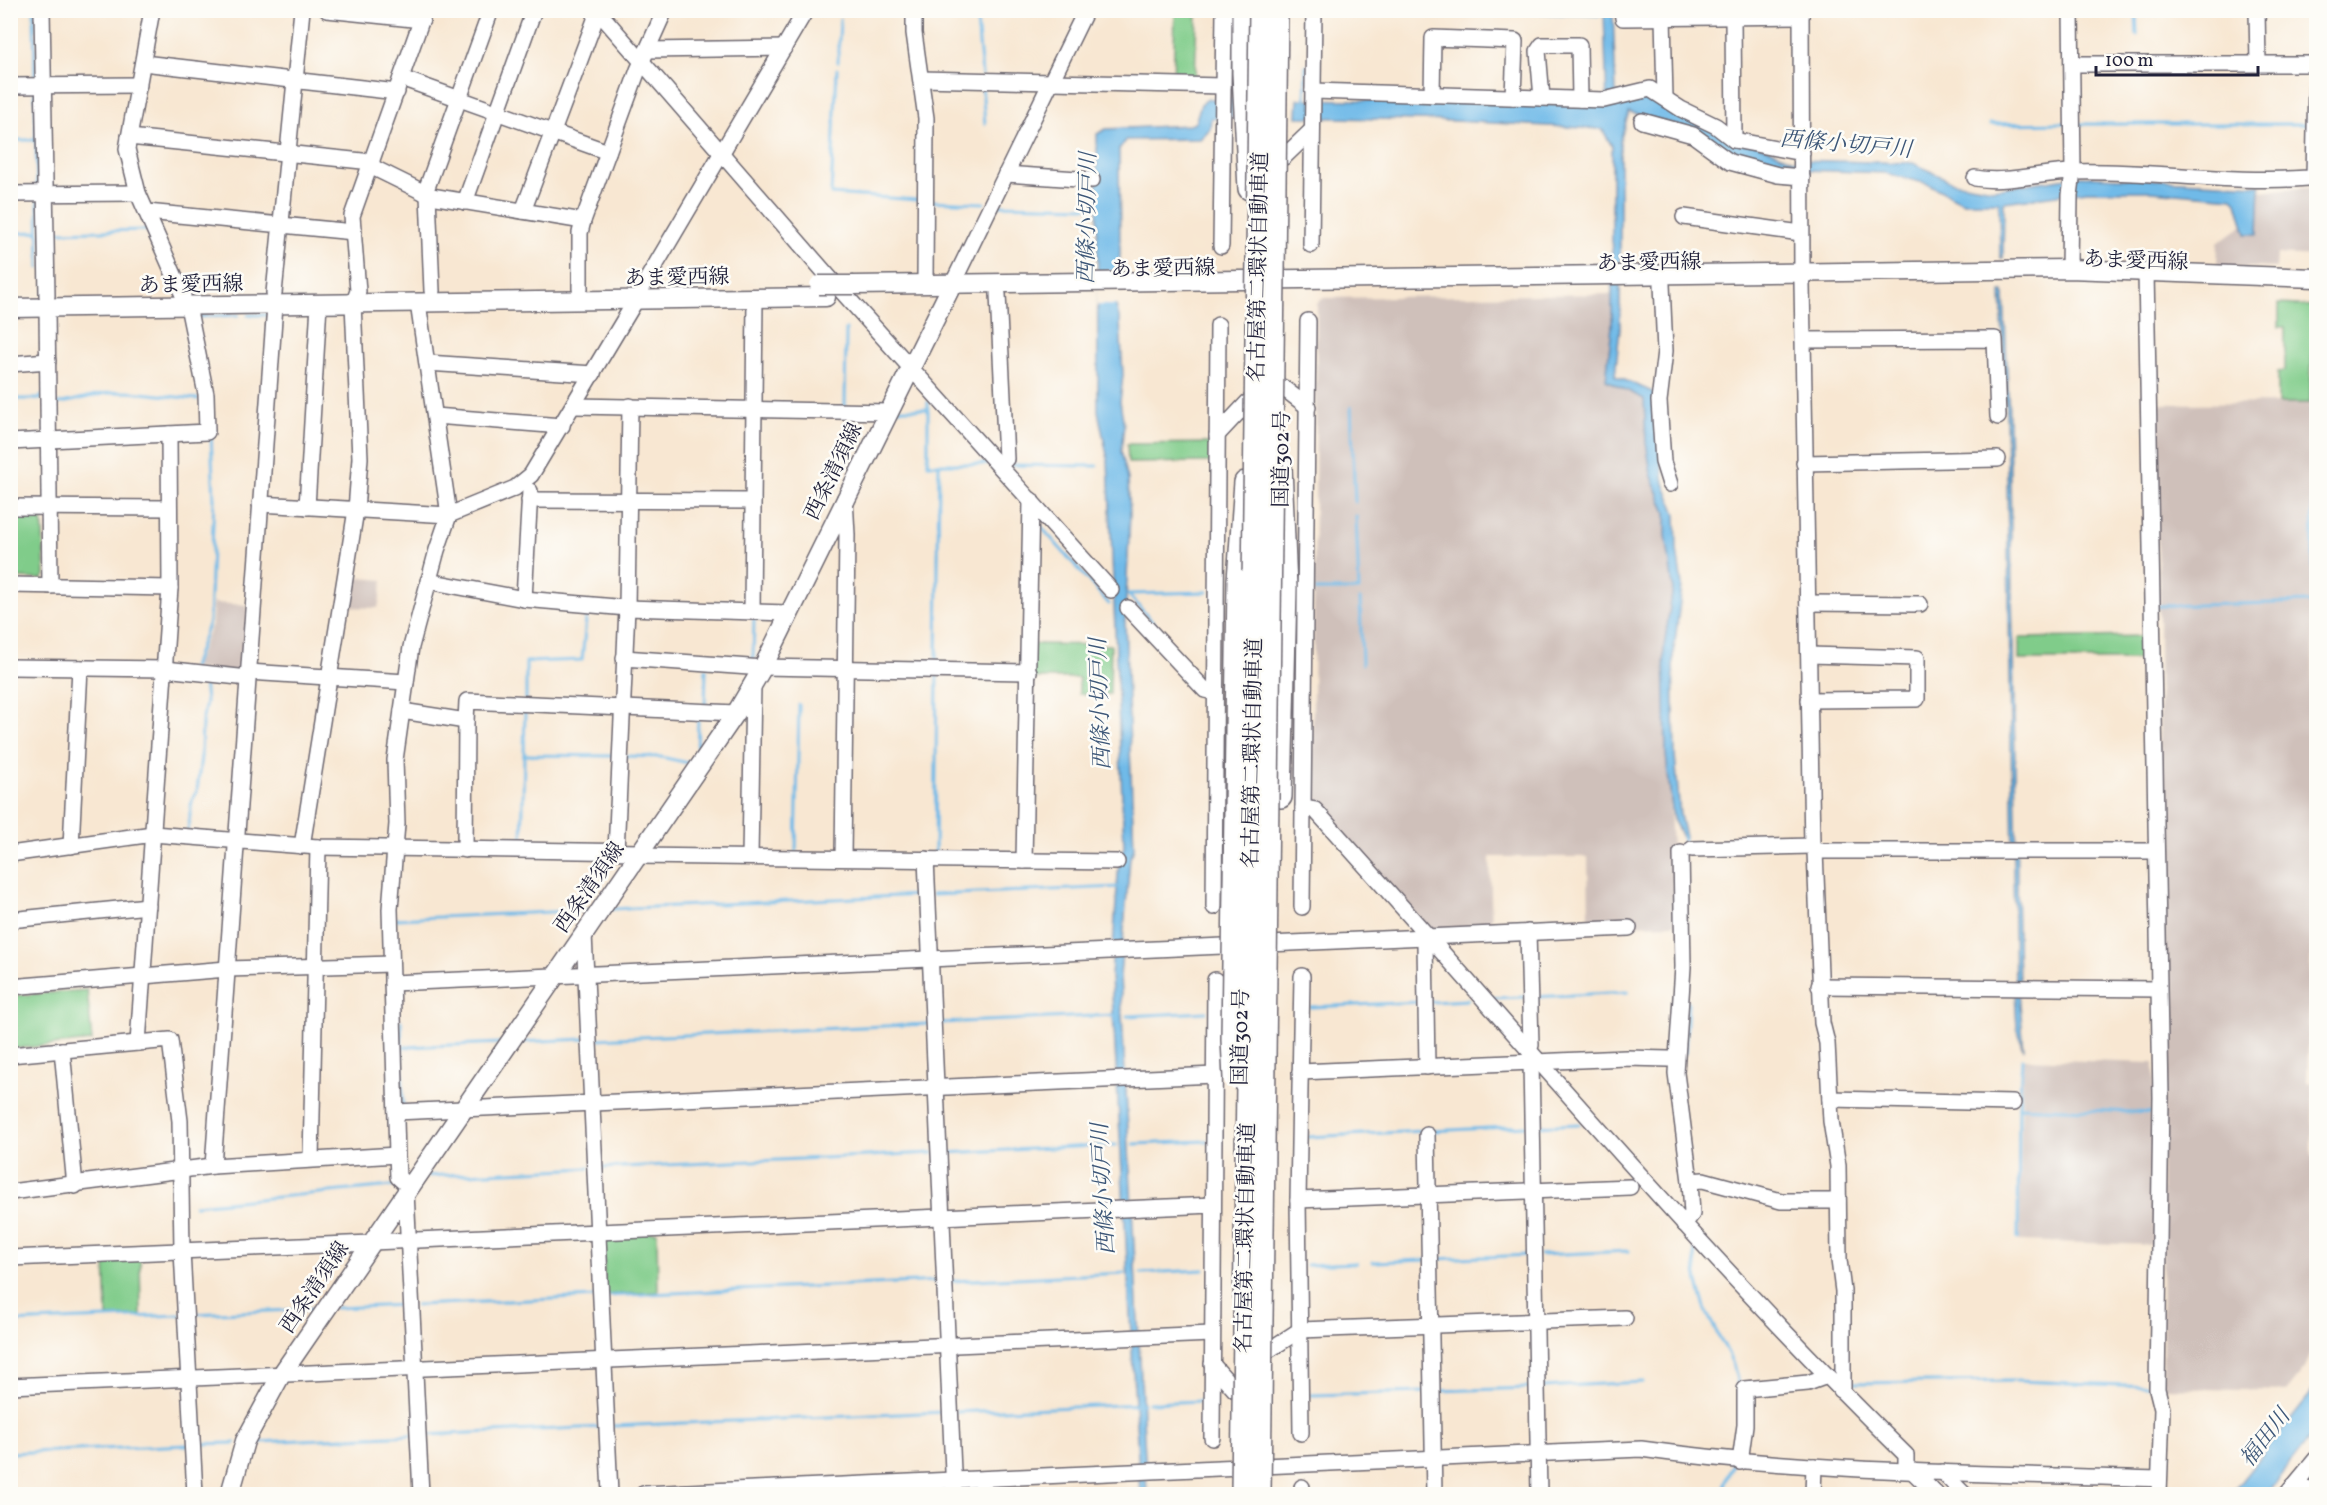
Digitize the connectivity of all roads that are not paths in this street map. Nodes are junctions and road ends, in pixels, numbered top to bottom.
1 (42, 10) edge
2 (152, 10) edge
3 (302, 10) edge
4 (327, 10) edge
5 (491, 10) edge
6 (534, 10) edge
7 (665, 10) edge
8 (806, 10) edge
9 (914, 10) edge
10 (1086, 10) edge
11 (1224, 10) edge
12 (1243, 10) edge
13 (1252, 10) edge
14 (1260, 10) edge
15 (1314, 10) edge
16 (1622, 10) edge
17 (2071, 10) edge
18 (2257, 10) edge
19 (597, 11) edge
20 (1284, 12) edge
21 (1801, 13) edge
22 (424, 15) edge
23 (1663, 17) junction
24 (1732, 17) junction
25 (784, 48) junction
26 (644, 56) junction
27 (143, 63) junction
28 (2072, 64) junction
29 (2258, 64) junction
30 (2316, 64) edge
31 (921, 79) junction
32 (295, 80) junction
33 (1052, 80) junction
34 (2316, 83) edge
35 (43, 85) junction
36 (139, 85) junction
37 (399, 85) junction
38 (10, 86) edge
39 (1223, 92) junction
40 (1313, 94) junction
41 (1432, 95) junction
42 (1513, 97) junction
43 (1542, 98) junction
44 (1665, 98) junction
45 (459, 99) junction
46 (1580, 99) junction
47 (497, 112) junction
48 (1642, 122) dead end
49 (1312, 125) junction
50 (552, 132) junction
51 (129, 137) junction
52 (1734, 140) junction
53 (608, 152) junction
54 (287, 153) junction
55 (721, 153) junction
56 (1284, 157) junction
57 (371, 164) junction
58 (1802, 165) junction
59 (1222, 169) junction
60 (2073, 173) junction
61 (1006, 174) junction
62 (1975, 178) dead end
63 (1092, 180) dead end
64 (138, 193) junction
65 (10, 194) edge
66 (45, 194) junction
67 (427, 194) junction
68 (1249, 195) junction
69 (465, 202) junction
70 (524, 211) junction
71 (147, 212) junction
72 (1684, 217) dead end
73 (583, 221) junction
74 (280, 225) junction
75 (354, 232) junction
76 (1801, 233) junction
77 (1311, 244) dead end
78 (1221, 246) dead end
79 (2068, 269) junction
80 (1802, 277) junction
81 (2145, 277) junction
82 (2316, 279) edge
83 (1616, 280) junction
84 (925, 284) junction
85 (1249, 284) junction
86 (1283, 284) junction
87 (1662, 284) junction
88 (1097, 286) junction
89 (580, 289) junction
90 (949, 289) junction
91 (858, 290) junction
92 (2316, 290) edge
93 (823, 291) junction
94 (639, 294) junction
95 (998, 294) junction
96 (10, 297) edge
97 (425, 297) junction
98 (356, 298) junction
99 (755, 298) junction
100 (274, 299) junction
101 (186, 300) junction
102 (47, 302) junction
103 (319, 304) junction
104 (10, 308) edge
105 (1308, 321) dead end
106 (1218, 326) dead end
107 (1803, 340) junction
108 (48, 361) junction
109 (427, 363) junction
110 (10, 364) edge
111 (910, 367) junction
112 (593, 374) junction
113 (1282, 387) junction
114 (1248, 402) junction
115 (575, 406) junction
116 (630, 406) junction
117 (1308, 407) junction
118 (754, 410) junction
119 (888, 412) junction
120 (435, 416) junction
121 (1998, 417) dead end
122 (562, 426) junction
123 (169, 434) junction
124 (1217, 435) junction
125 (49, 440) junction
126 (10, 442) edge
127 (1998, 459) dead end
128 (1804, 463) junction
129 (999, 465) junction
130 (1246, 467) junction
131 (1281, 467) junction
132 (530, 476) junction
133 (1670, 484) dead end
134 (845, 498) junction
135 (529, 500) junction
136 (1031, 500) junction
137 (629, 501) junction
138 (753, 501) junction
139 (260, 504) junction
140 (10, 507) edge
141 (307, 507) junction
142 (49, 508) junction
143 (169, 508) junction
144 (356, 510) junction
145 (449, 515) junction
146 (429, 581) junction
147 (10, 585) edge
148 (50, 586) junction
149 (170, 588) junction
150 (1111, 590) dead end
151 (524, 599) junction
152 (1808, 603) junction
153 (1920, 604) dead end
154 (627, 608) junction
155 (1128, 608) dead end
156 (752, 612) junction
157 (788, 613) junction
158 (1809, 656) junction
159 (624, 658) junction
160 (10, 667) edge
161 (80, 668) junction
162 (846, 668) junction
163 (165, 669) junction
164 (1029, 672) junction
165 (760, 673) junction
166 (248, 675) junction
167 (329, 677) junction
168 (406, 682) junction
169 (1214, 692) junction
170 (1809, 699) junction
171 (622, 709) junction
172 (402, 711) junction
173 (736, 713) junction
174 (466, 721) junction
175 (1304, 779) junction
176 (1304, 808) junction
177 (1214, 828) junction
178 (153, 834) junction
179 (236, 843) junction
180 (72, 846) junction
181 (310, 847) junction
182 (1245, 848) junction
183 (395, 849) junction
184 (1813, 849) junction
185 (465, 850) junction
186 (2156, 851) junction
187 (616, 852) junction
188 (10, 854) edge
189 (639, 854) junction
190 (750, 857) junction
191 (843, 858) junction
192 (926, 859) junction
193 (1024, 861) junction
194 (1117, 862) dead end
195 (148, 906) junction
196 (1214, 907) dead end
197 (1302, 907) dead end
198 (10, 920) edge
199 (1629, 928) dead end
200 (1528, 933) junction
201 (584, 934) junction
202 (1424, 936) junction
203 (1242, 944) junction
204 (931, 960) junction
205 (391, 964) junction
206 (314, 967) junction
207 (227, 969) junction
208 (585, 974) junction
209 (555, 975) junction
210 (143, 976) junction
211 (1302, 976) dead end
212 (1215, 980) dead end
213 (392, 983) junction
214 (1819, 986) junction
215 (10, 987) edge
216 (2158, 989) junction
217 (138, 1043) junction
218 (62, 1050) junction
219 (10, 1055) edge
220 (1215, 1056) junction
221 (1533, 1057) junction
222 (1669, 1059) dead end
223 (1427, 1066) junction
224 (1239, 1072) junction
225 (1300, 1072) junction
226 (1215, 1075) junction
227 (936, 1088) junction
228 (1830, 1099) junction
229 (592, 1103) junction
230 (2013, 1103) dead end
231 (463, 1109) junction
232 (396, 1112) junction
233 (1427, 1135) dead end
234 (397, 1155) junction
235 (312, 1159) junction
236 (213, 1166) junction
237 (180, 1171) junction
238 (1694, 1181) junction
239 (75, 1186) junction
240 (1630, 1187) dead end
241 (408, 1189) junction
242 (1533, 1191) junction
243 (10, 1192) edge
244 (1428, 1195) junction
245 (1298, 1200) junction
246 (1838, 1201) junction
247 (1213, 1205) junction
248 (942, 1217) junction
249 (598, 1232) junction
250 (1692, 1233) junction
251 (408, 1240) junction
252 (371, 1243) junction
253 (182, 1251) junction
254 (10, 1258) edge
255 (1245, 1286) junction
256 (1625, 1318) dead end
257 (1535, 1322) junction
258 (1431, 1325) junction
259 (1300, 1330) junction
260 (1212, 1334) junction
261 (948, 1345) junction
262 (604, 1360) junction
263 (1212, 1364) junction
264 (415, 1368) junction
265 (281, 1375) junction
266 (1827, 1376) junction
267 (188, 1378) junction
268 (1235, 1381) junction
269 (10, 1386) edge
270 (1840, 1390) junction
271 (1301, 1433) dead end
272 (1212, 1438) dead end
273 (1260, 1450) junction
274 (1538, 1455) junction
275 (2316, 1459) edge
276 (1433, 1460) junction
277 (1735, 1462) junction
278 (1814, 1466) junction
279 (1233, 1468) junction
280 (1912, 1471) junction
281 (1942, 1472) junction
282 (954, 1487) edge
283 (2159, 1487) edge
284 (2290, 1490) edge
285 (2316, 1490) edge
286 (195, 1494) edge
287 (230, 1494) edge
288 (421, 1494) edge
289 (610, 1494) edge
290 (643, 1494) edge
291 (1233, 1494) edge
292 (1242, 1494) edge
293 (1260, 1494) edge
294 (1434, 1494) edge
295 (1539, 1494) edge
296 (1813, 1494) edge
297 (1936, 1494) edge
298 (1964, 1494) edge

1 - 35 street
2 - 27 street
3 - 32 street
4 - 22 street
5 - 45 street
6 - 47 street
7 - 26 street
8 - 25 street
9 - 31 street
10 - 33 street
11 - 39 street
12 - 68 highway
13 - 68 highway, 国道302号
14 - 255 highway, 名古屋第二環状自動車道, bridge
15 - 40 street
16 - 23 street
17 - 28 street
18 - 29 street
19 - 26 street
19 - 50 street
20 - 56 highway, 国道302号
20 - 273 highway, 名古屋第二環状自動車道, bridge
21 - 24 street
21 - 58 street
22 - 37 street
23 - 24 street
23 - 44 street
24 - 52 street
25 - 26 street
25 - 55 street
26 - 53 street
26 - 55 street
27 - 32 street
27 - 36 street
28 - 29 street
28 - 60 street
29 - 30 street
31 - 33 street
31 - 84 street
32 - 37 street
32 - 54 street
33 - 39 street
33 - 61 street
34 - 60 street
35 - 36 street
35 - 38 street
35 - 66 street
36 - 51 street
37 - 45 street
37 - 57 street
39 - 59 street
40 - 41 street
40 - 49 street
41 - 42 street
41 - 42 street
42 - 43 street
43 - 46 street
43 - 46 street
44 - 46 street
44 - 52 street
45 - 47 street
45 - 67 street
47 - 50 street
47 - 69 street
48 - 58 street
49 - 56 street
49 - 77 street
50 - 53 street
50 - 70 street
51 - 54 street
51 - 64 street
52 - 58 street
53 - 73 street
54 - 57 street
54 - 74 street
55 - 94 street
55 - 111 street
56 - 86 highway, 国道302号
57 - 67 street
57 - 75 street
58 - 76 street
59 - 68 street
59 - 78 street
60 - 62 street
60 - 79 street
61 - 63 street
61 - 90 street
64 - 66 street
64 - 71 street
65 - 66 street
66 - 102 street
67 - 69 street
67 - 97 street
68 - 85 highway, 国道302号
69 - 70 street
70 - 73 street
71 - 74 street
71 - 101 street
72 - 76 street
73 - 89 street
74 - 75 street
74 - 100 street
75 - 98 street
76 - 80 street
79 - 80 main road, あま愛西線
79 - 81 main road, あま愛西線
80 - 81 main road, あま愛西線
80 - 83 main road, あま愛西線
80 - 87 main road, あま愛西線
80 - 107 street
81 - 82 main road, あま愛西線
81 - 92 main road, あま愛西線
81 - 186 street
83 - 86 main road, あま愛西線
83 - 87 main road, あま愛西線
84 - 90 main road, あま愛西線
84 - 91 main road, あま愛西線
85 - 86 main road, あま愛西線
85 - 88 main road, あま愛西線
85 - 114 highway, 国道302号
86 - 113 highway, 国道302号
87 - 133 street
88 - 90 main road, あま愛西線
88 - 95 main road, あま愛西線
89 - 94 main road, あま愛西線
89 - 97 main road, あま愛西線
90 - 91 main road, あま愛西線
90 - 95 main road, あま愛西線
90 - 111 main road, 西条清須線
91 - 93 main road, あま愛西線
93 - 94 main road, あま愛西線
93 - 99 main road, あま愛西線
94 - 97 main road, あま愛西線
94 - 99 main road, あま愛西線
94 - 112 street
95 - 129 street
96 - 102 main road, あま愛西線
97 - 98 main road, あま愛西線
97 - 109 street
98 - 100 main road, あま愛西線
98 - 103 main road, あま愛西線
98 - 144 street
99 - 118 street
100 - 101 main road, あま愛西線
100 - 103 main road, あま愛西線
100 - 139 street
101 - 102 main road, あま愛西線
101 - 123 street
102 - 104 main road, あま愛西線
102 - 108 street
103 - 141 street
105 - 117 street
106 - 124 street
107 - 121 street
107 - 128 street
108 - 110 street
108 - 125 street
109 - 112 street
109 - 120 street
111 - 119 main road, 西条清須線
111 - 129 street
112 - 115 street
113 - 117 street
113 - 131 highway, 国道302号
114 - 124 street
114 - 130 highway, 国道302号
115 - 116 street
115 - 122 street
116 - 118 street
116 - 137 street
117 - 175 street
118 - 119 street
118 - 138 street
119 - 134 main road, 西条清須線
120 - 122 street
120 - 145 street
122 - 132 street
123 - 125 street
123 - 143 street
124 - 169 street
125 - 126 street
125 - 142 street
127 - 128 street
128 - 152 street
129 - 136 street
130 - 182 highway, 国道302号
130 - 255 highway, bridge
131 - 182 highway, 国道302号
131 - 273 highway, bridge
132 - 135 street
132 - 145 street
134 - 157 main road, 西条清須線
134 - 162 street
135 - 137 street
135 - 151 street
136 - 150 street
136 - 164 street
137 - 138 street
137 - 154 street
138 - 156 street
139 - 141 street
139 - 166 street
140 - 142 street
141 - 144 street
142 - 143 street
142 - 148 street
143 - 149 street
144 - 145 street
144 - 167 street
145 - 146 street
146 - 151 street
146 - 168 street
147 - 148 street
148 - 149 street
149 - 163 street
151 - 154 street
152 - 153 street
152 - 158 street
154 - 156 street
154 - 159 street
155 - 169 street
156 - 157 street
157 - 165 main road, 西条清須線
158 - 170 street
158 - 170 street
159 - 165 street
159 - 171 street
160 - 161 street
161 - 163 street
161 - 180 street
162 - 164 street
162 - 165 street
162 - 191 street
163 - 166 street
163 - 178 street
164 - 193 street
165 - 173 main road, 西条清須線
165 - 190 street
166 - 167 street
166 - 179 street
167 - 168 street
167 - 181 street
168 - 172 street
169 - 177 street
170 - 184 street
171 - 173 street
171 - 174 street
171 - 187 street
172 - 174 street
172 - 183 street
173 - 189 main road, 西条清須線
174 - 185 street
175 - 176 street
175 - 182 street
176 - 197 street
176 - 202 street
177 - 182 street
177 - 196 street
178 - 179 street
178 - 180 street
178 - 195 street
179 - 181 street
179 - 207 street
180 - 188 street
181 - 183 street
181 - 206 street
182 - 203 highway, 国道302号
183 - 185 street
183 - 205 street
184 - 186 street
184 - 214 street
184 - 238 street
185 - 187 street
186 - 216 street
187 - 189 street
189 - 190 street
189 - 201 main road, 西条清須線
190 - 191 street
191 - 192 street
192 - 193 street
192 - 204 street
193 - 194 street
195 - 198 street
195 - 210 street
199 - 200 street
200 - 202 street
200 - 221 street
201 - 208 street
201 - 209 main road, 西条清須線
202 - 203 street
202 - 221 street
202 - 223 street
203 - 204 street
203 - 224 highway, 国道302号
204 - 208 street
204 - 227 street
205 - 206 street
205 - 213 street
206 - 207 street
206 - 235 street
207 - 210 street
207 - 236 street
208 - 209 street
208 - 229 street
209 - 213 street
209 - 231 main road, 西条清須線
210 - 215 street
210 - 217 street
211 - 225 street
212 - 220 street
213 - 232 street
214 - 216 street
214 - 228 street
216 - 283 street
217 - 218 street
217 - 237 street
218 - 219 street
218 - 239 street
220 - 224 street
220 - 226 street
221 - 222 street
221 - 223 street
221 - 242 street
221 - 250 street
223 - 225 street
224 - 268 highway, 国道302号
225 - 245 street
226 - 227 street
226 - 247 street
227 - 229 street
227 - 248 street
228 - 230 street
228 - 246 street
229 - 231 street
229 - 249 street
231 - 232 street
231 - 241 main road, 西条清須線
232 - 234 street
233 - 244 street
234 - 235 street
234 - 241 street
235 - 236 street
236 - 237 street
237 - 239 street
237 - 253 street
238 - 246 street
238 - 250 street
239 - 243 street
240 - 242 street
241 - 251 street
241 - 252 main road, 西条清須線
242 - 244 street
242 - 257 street
244 - 245 street
244 - 258 street
245 - 259 street
246 - 270 street
247 - 248 street
247 - 260 street
248 - 249 street
248 - 261 street
249 - 251 street
249 - 262 street
250 - 266 street
251 - 252 street
251 - 264 street
252 - 253 street
252 - 265 main road, 西条清須線
253 - 254 street
253 - 267 street
255 - 292 highway, 名古屋第二環状自動車道, bridge
256 - 257 street
257 - 258 street
257 - 274 street
258 - 259 street
258 - 276 street
259 - 268 street
259 - 271 street
260 - 261 street
260 - 263 street
261 - 262 street
261 - 282 street
262 - 264 street
262 - 289 street
263 - 268 street
263 - 272 street
264 - 265 street
264 - 288 street
265 - 267 street
265 - 287 main road, 西条清須線
266 - 270 street
266 - 277 street
267 - 269 street
267 - 286 street
268 - 279 highway, 国道302号
270 - 280 street
273 - 293 highway, 名古屋第二環状自動車道, bridge
274 - 276 street
274 - 277 street
274 - 295 street
275 - 284 street
276 - 279 street
276 - 294 street
277 - 278 street
278 - 280 street
278 - 296 street
279 - 282 street
279 - 291 highway, 国道302号
280 - 281 street
280 - 297 street
281 - 283 street
281 - 298 street
282 - 290 street
284 - 285 street

